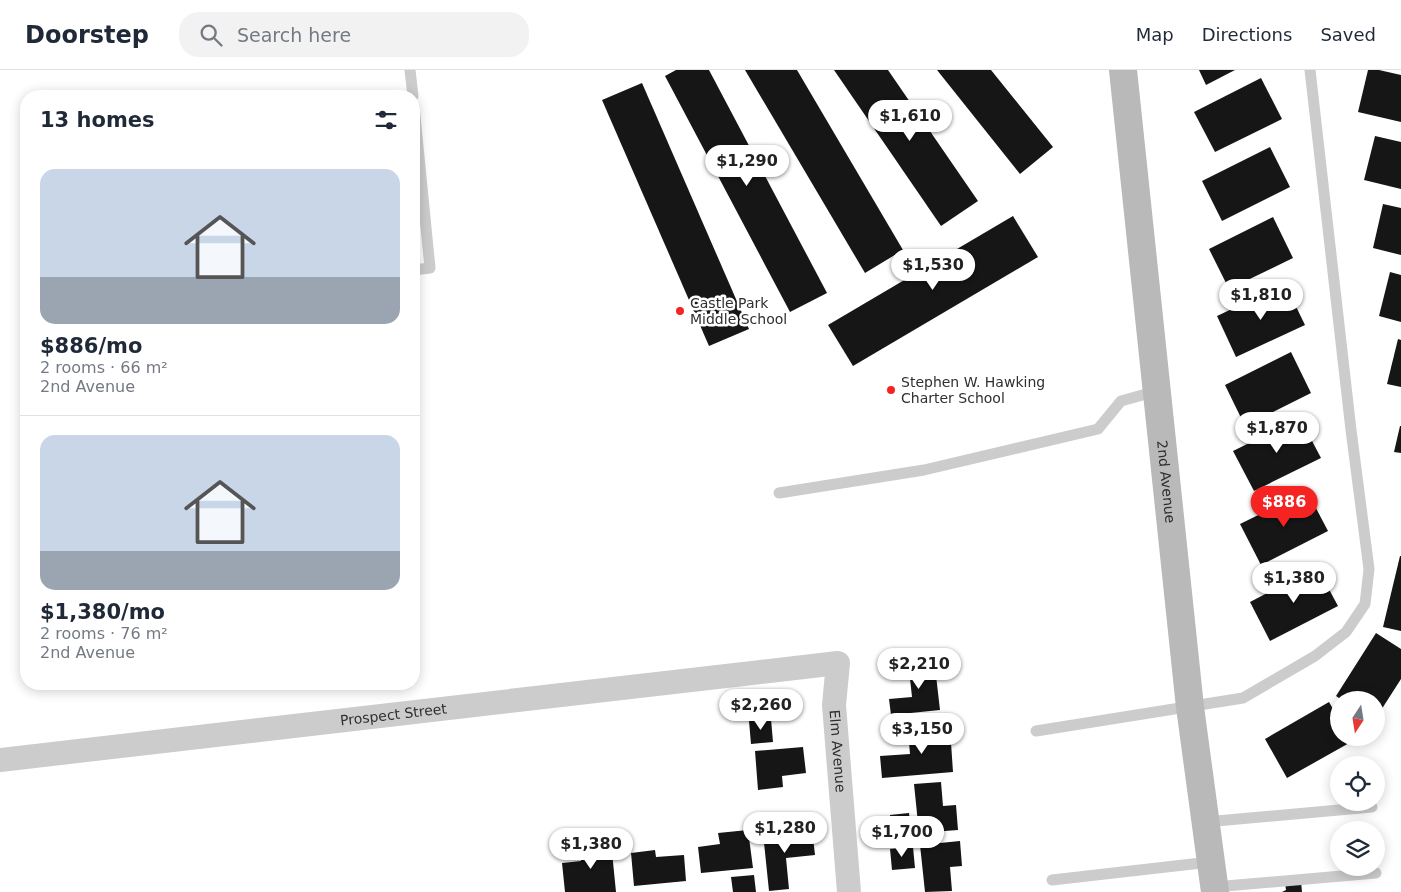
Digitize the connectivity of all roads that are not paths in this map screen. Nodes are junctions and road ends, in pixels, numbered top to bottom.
1 (410, 70) edge
2 (1123, 70) edge
3 (1310, 70) edge
4 (412, 90) edge
5 (420, 181) edge
6 (420, 269) edge
7 (1157, 391) junction
8 (779, 493) dead end
9 (788, 669) joint
10 (1190, 706) junction
11 (1036, 731) dead end
12 (0, 760) edge
13 (1330, 811) edge
14 (1205, 822) junction
15 (1330, 875) edge
16 (1052, 880) dead end
17 (1213, 880) edge
18 (849, 892) edge

1 - 4 lane
2 - 7 street, 2nd Avenue
3 - 10 lane
5 - 6 lane
7 - 8 lane
7 - 10 street, 2nd Avenue
9 - 12 street, Prospect Street
9 - 18 street, Elm Avenue
10 - 11 lane
10 - 14 street, 2nd Avenue
13 - 14 lane
14 - 17 street, 2nd Avenue
15 - 17 lane
16 - 17 lane

